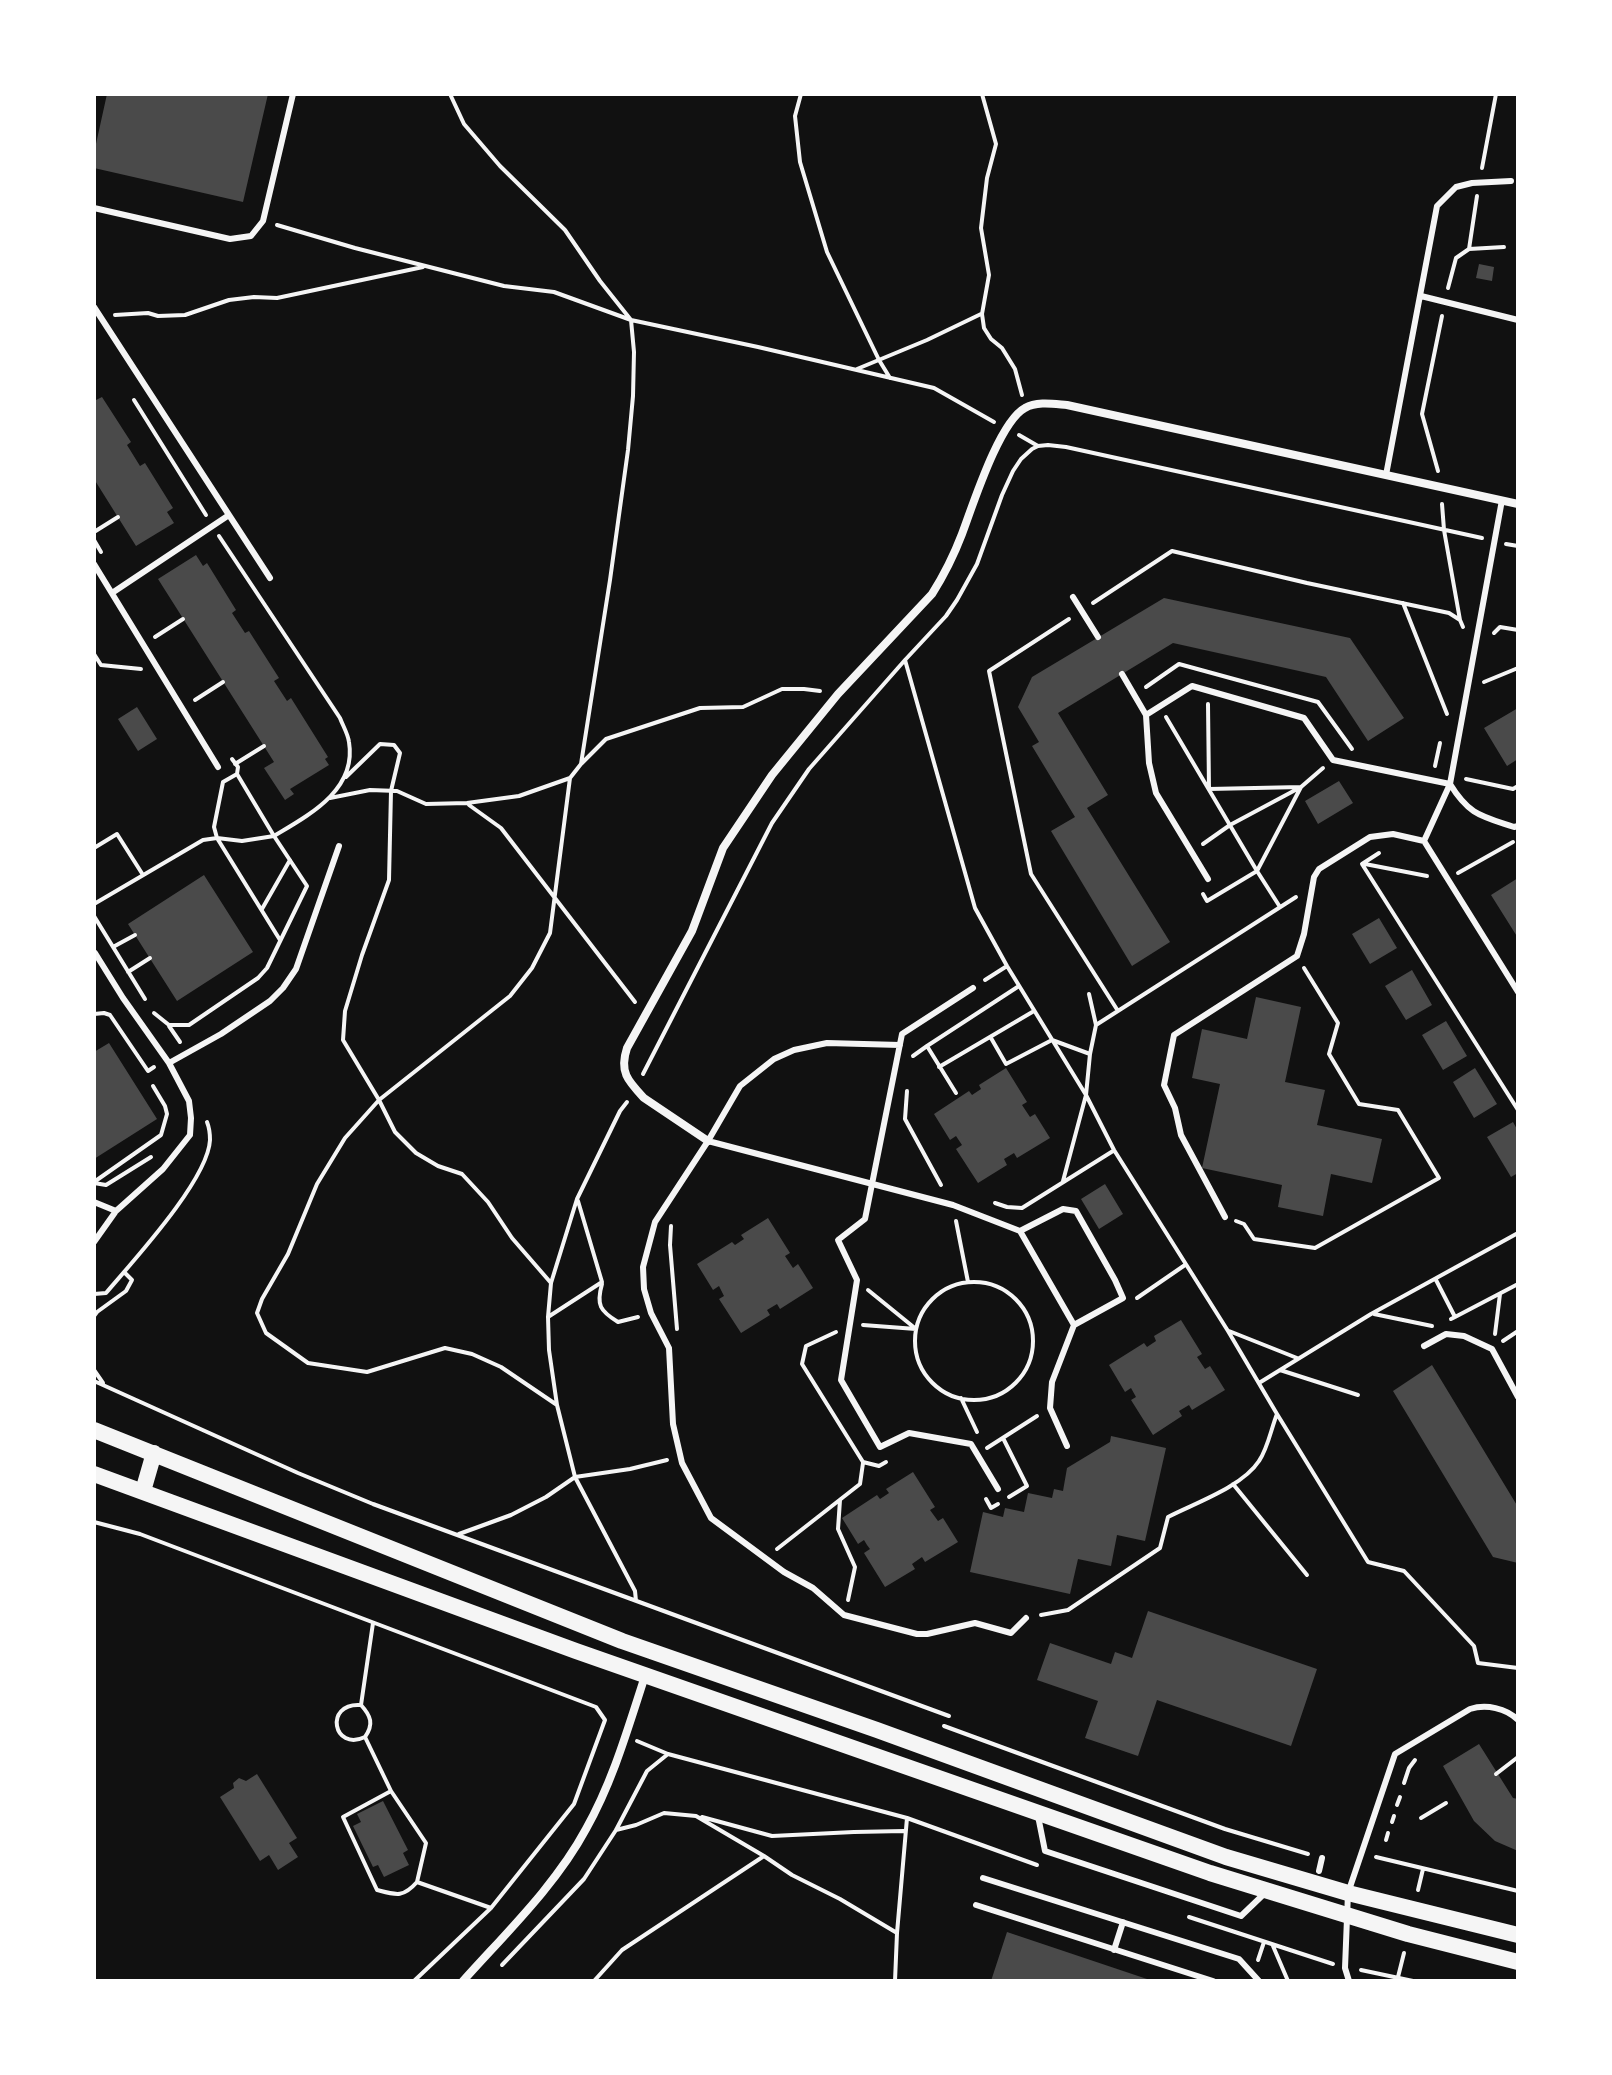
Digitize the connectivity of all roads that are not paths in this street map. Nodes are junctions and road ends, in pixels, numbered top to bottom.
1 (293, 94) edge
2 (1511, 181) dead end
3 (94, 208) edge
4 (1421, 296) junction
5 (94, 307) edge
6 (1518, 320) edge
7 (1386, 475) junction
8 (1502, 500) junction
9 (1518, 504) edge
10 (229, 515) junction
11 (94, 564) edge
12 (270, 578) dead end
13 (112, 593) junction
14 (1073, 597) dead end
15 (1098, 637) dead end
16 (1122, 674) dead end
17 (1146, 715) junction
18 (218, 767) dead end
19 (1450, 784) junction
20 (1518, 826) edge
21 (1424, 841) junction
22 (339, 846) dead end
23 (1208, 879) dead end
24 (95, 953) edge
25 (973, 988) road end
26 (1518, 992) edge
27 (900, 1045) junction
28 (169, 1063) junction
29 (708, 1141) junction
30 (872, 1183) junction
31 (94, 1202) edge
32 (116, 1211) junction
33 (1225, 1217) road end
34 (1020, 1231) junction
35 (94, 1242) edge
36 (1074, 1325) junction
37 (1424, 1346) dead end
38 (1518, 1397) edge
39 (94, 1430) edge
40 (1067, 1446) dead end
41 (154, 1453) junction
42 (94, 1474) edge
43 (998, 1489) dead end
44 (143, 1491) junction
45 (1026, 1618) road end
46 (652, 1652) junction
47 (645, 1676) junction
48 (1518, 1720) edge
49 (1037, 1812) junction
50 (1322, 1858) road end
51 (1319, 1871) dead end
52 (983, 1878) dead end
53 (1268, 1891) junction
54 (1348, 1893) junction
55 (976, 1905) dead end
56 (1347, 1915) junction
57 (1123, 1922) junction
58 (1518, 1935) edge
59 (1114, 1950) junction
60 (1518, 1962) edge
61 (1348, 1979) edge
62 (463, 1981) edge
63 (1213, 1981) edge
64 (1259, 1981) edge
65 (1337, 1981) edge

1 - 3 lane
2 - 4 lane
4 - 6 lane
4 - 7 lane
5 - 10 lane
7 - 8 street
7 - 29 street
8 - 9 street
8 - 19 lane
10 - 12 lane
10 - 13 lane
11 - 13 lane
13 - 18 lane
14 - 15 lane
16 - 17 lane
17 - 19 lane
17 - 23 lane
19 - 20 lane
19 - 21 lane
21 - 26 lane
21 - 33 lane
22 - 28 lane
24 - 28 lane
25 - 27 lane
27 - 29 lane
27 - 30 lane
28 - 32 lane
29 - 30 lane
29 - 45 lane
30 - 34 lane
30 - 43 lane
31 - 32 lane
32 - 35 lane
34 - 36 lane
34 - 36 lane
36 - 40 lane
37 - 38 lane
39 - 41 main road
41 - 44 main road
41 - 46 main road
42 - 44 main road
44 - 47 main road
46 - 47 main road
46 - 54 main road
47 - 49 main road
47 - 62 street
48 - 54 lane
49 - 53 main road
49 - 53 lane
50 - 51 lane
52 - 57 lane
53 - 56 main road
54 - 56 lane
54 - 58 main road
55 - 59 lane
56 - 60 main road
56 - 61 lane
57 - 59 lane
57 - 64 lane
59 - 63 lane
61 - 65 lane

